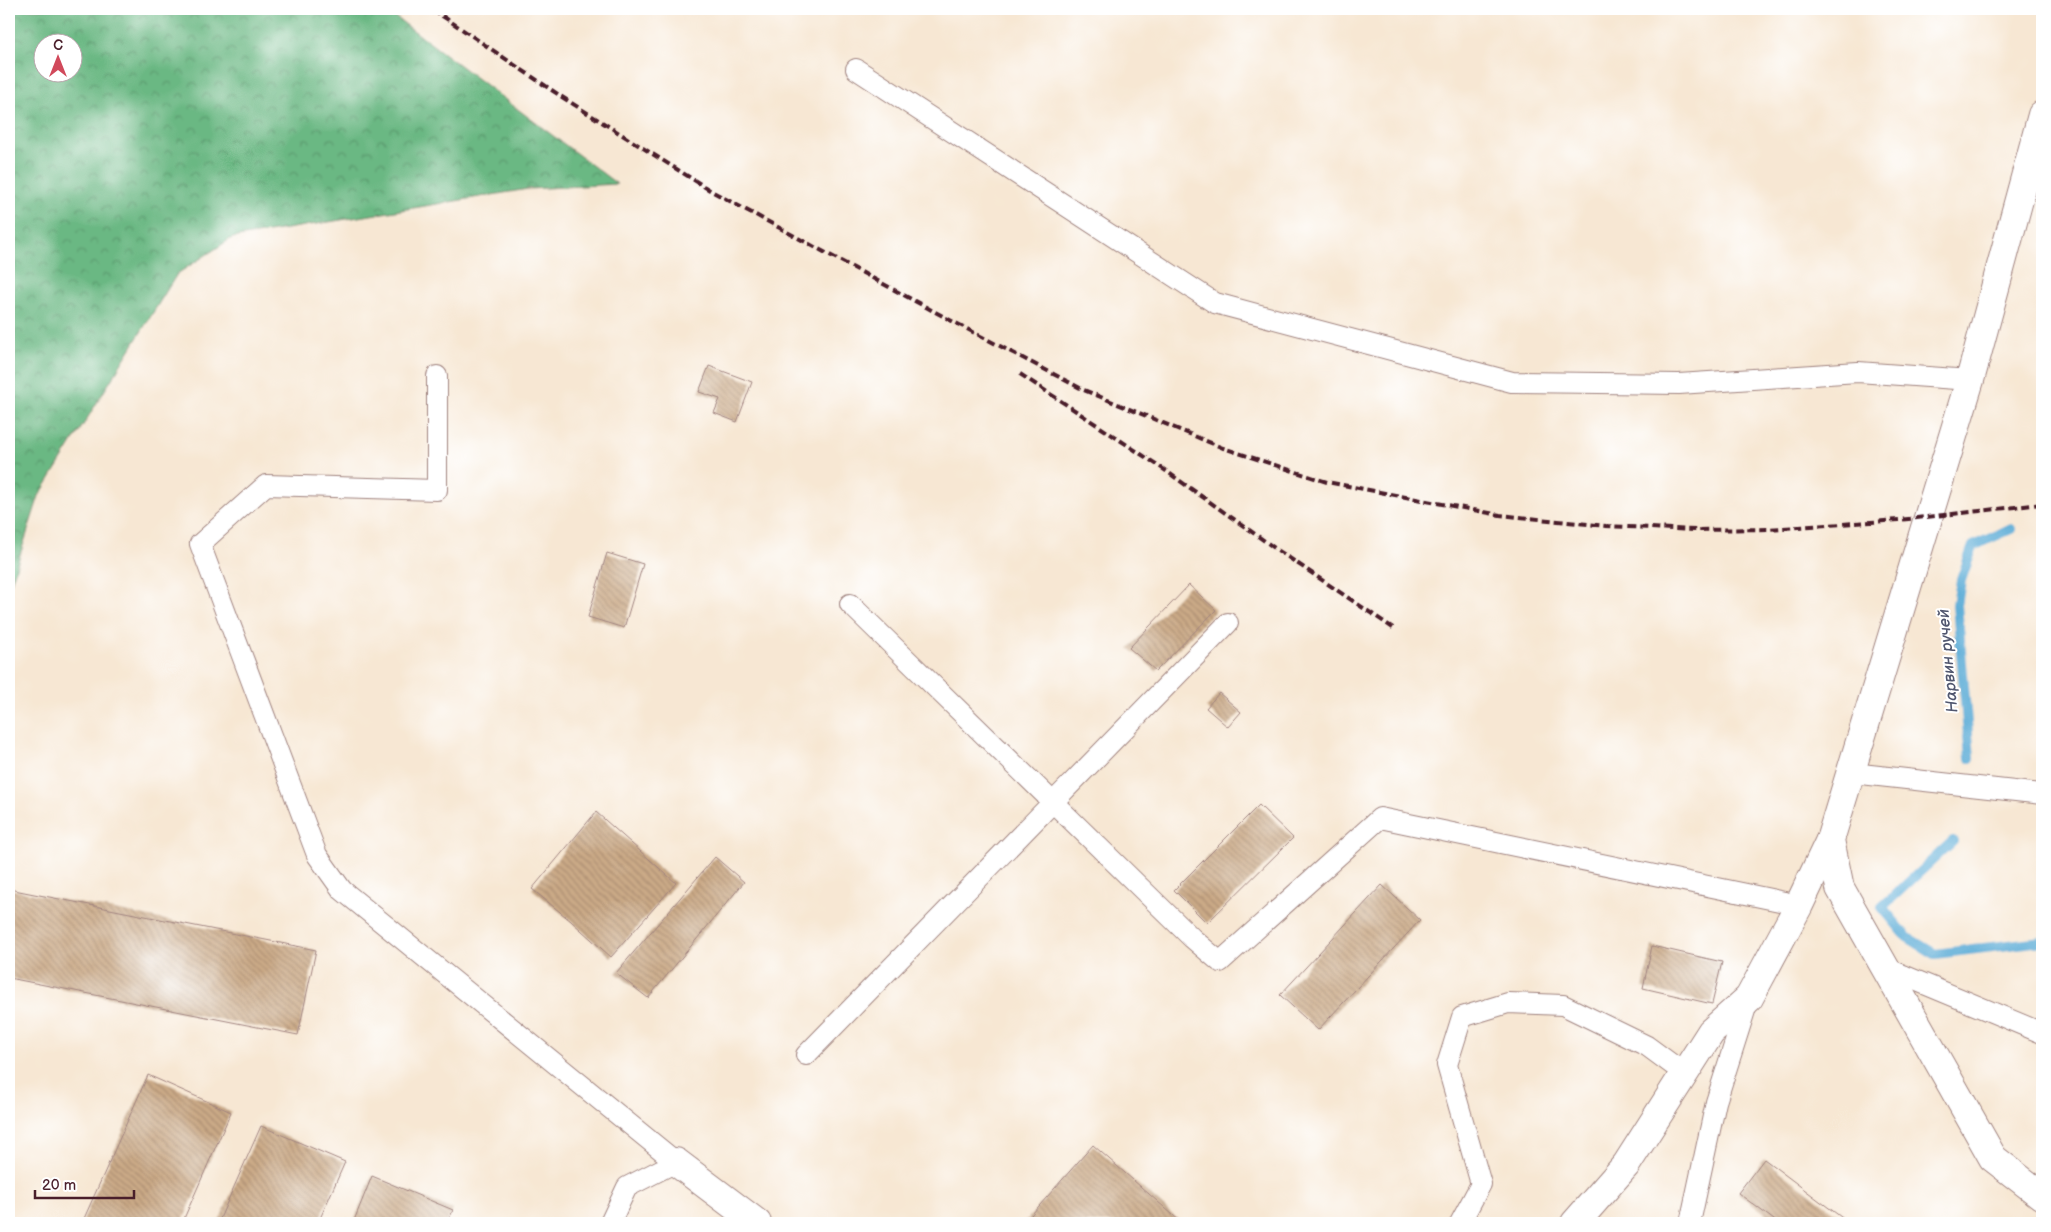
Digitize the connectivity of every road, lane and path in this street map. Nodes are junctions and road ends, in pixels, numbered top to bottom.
1 (856, 69) dead end
2 (2042, 115) edge
3 (437, 376) dead end
4 (1970, 380) junction
5 (850, 604) dead end
6 (1228, 623) dead end
7 (1852, 773) junction
8 (2042, 794) edge
9 (1053, 802) junction
10 (1830, 840) junction
11 (1799, 905) junction
12 (1886, 968) junction
13 (1749, 998) junction
14 (2042, 1033) edge
15 (806, 1055) dead end
16 (1685, 1074) junction
17 (676, 1162) junction
18 (2042, 1196) edge
19 (610, 1223) edge
20 (757, 1223) edge
21 (1460, 1223) edge
22 (1575, 1223) edge
23 (1690, 1223) edge

1 - 4 lane
2 - 4 street
3 - 17 lane
4 - 7 street
5 - 9 lane
6 - 9 lane
7 - 8 lane
7 - 10 street
9 - 11 lane
9 - 15 lane
10 - 11 street
10 - 12 street
11 - 13 street
12 - 14 lane
12 - 18 street
13 - 16 street
13 - 23 lane
16 - 21 lane
16 - 22 street
17 - 19 lane
17 - 20 street

